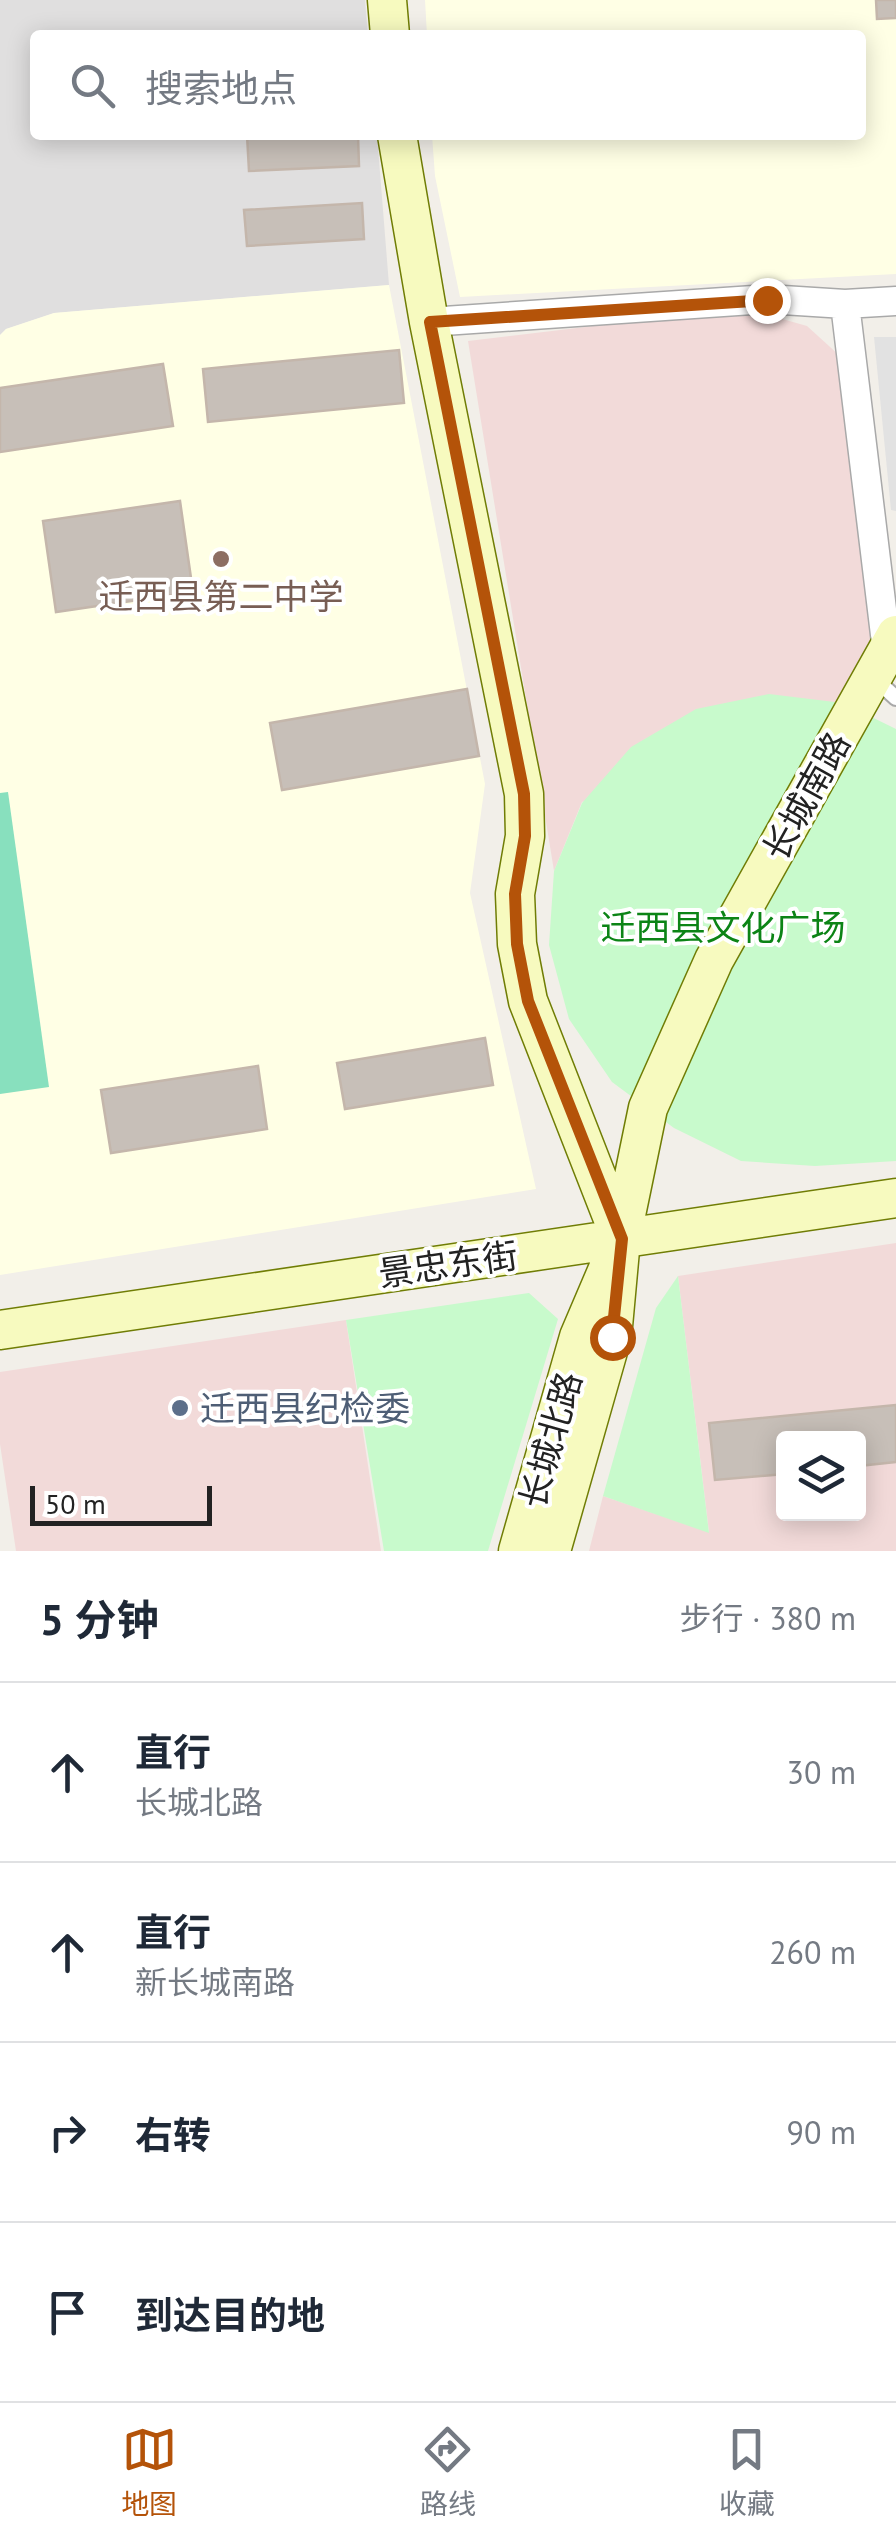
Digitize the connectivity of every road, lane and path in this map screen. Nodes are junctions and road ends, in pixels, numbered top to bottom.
1 (387, 0) edge
2 (390, 30) edge
3 (397, 140) edge
4 (896, 301) edge
5 (845, 304) junction
6 (430, 322) junction
7 (888, 665) edge
8 (896, 1198) edge
9 (622, 1239) junction
10 (0, 1330) edge
11 (518, 1551) edge
12 (551, 1551) edge

1 - 2 street
3 - 6 street
4 - 5 street
5 - 6 street
5 - 7 street
6 - 9 street
7 - 9 street, 长城南路
8 - 9 street, 景忠东街
9 - 10 street, 景忠东街
9 - 11 street, 长城北路
9 - 12 street, 长城北路

